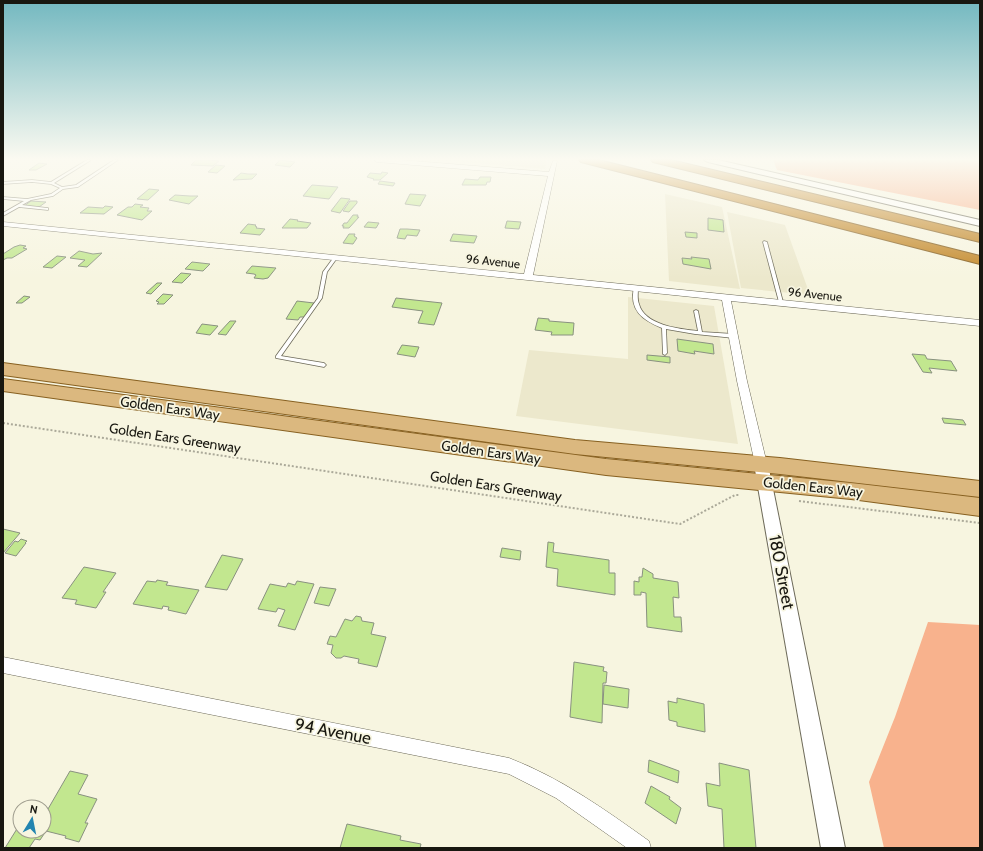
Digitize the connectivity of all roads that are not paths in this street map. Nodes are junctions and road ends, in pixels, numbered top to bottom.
1 (24, 200) edge
2 (27, 200) joint
3 (546, 200) edge
4 (742, 200) edge
5 (821, 200) edge
6 (879, 200) edge
7 (17, 206) junction
8 (3, 209) edge
9 (47, 209) dead end
10 (11, 210) junction
11 (3, 215) edge
12 (980, 223) edge
13 (3, 224) edge
14 (980, 238) edge
15 (765, 242) dead end
16 (335, 258) junction
17 (980, 260) edge
18 (528, 277) junction
19 (636, 288) junction
20 (726, 297) junction
21 (781, 302) junction
22 (696, 311) dead end
23 (980, 323) edge
24 (664, 328) junction
25 (700, 332) junction
26 (734, 336) junction
27 (665, 353) dead end
28 (324, 365) dead end
29 (3, 369) edge
30 (3, 385) edge
31 (762, 473) junction
32 (980, 489) edge
33 (980, 507) edge
34 (3, 665) edge
35 (642, 848) edge
36 (833, 848) edge

1 - 2 lane
2 - 7 lane
3 - 18 street
4 - 17 highway
5 - 14 highway
6 - 12 street
7 - 9 lane
7 - 10 lane
8 - 10 lane
10 - 11 lane
13 - 16 street, 96 Avenue
15 - 21 lane
16 - 18 street, 96 Avenue
16 - 28 lane
18 - 19 street, 96 Avenue
19 - 20 street, 96 Avenue
19 - 24 lane
20 - 21 street, 96 Avenue
20 - 26 street, 180 Street
21 - 23 street, 96 Avenue
22 - 25 lane
24 - 25 lane
24 - 27 lane
25 - 26 lane
26 - 31 street, 180 Street
29 - 31 main road, Golden Ears Way
30 - 31 main road, Golden Ears Way
31 - 32 main road, Golden Ears Way
31 - 33 main road, Golden Ears Way
31 - 36 street, 180 Street
34 - 35 street, 94 Avenue

